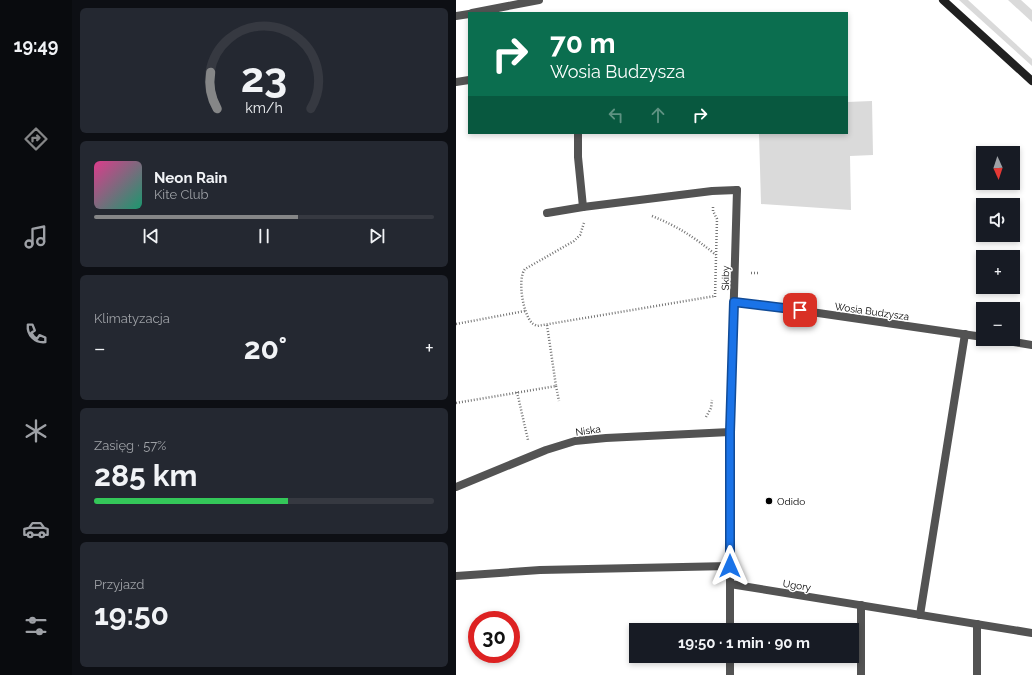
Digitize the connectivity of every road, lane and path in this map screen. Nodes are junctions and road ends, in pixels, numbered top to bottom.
1 (539, 0) edge
2 (943, 0) edge
3 (477, 12) edge
4 (468, 14) edge
5 (456, 16) edge
6 (468, 80) edge
7 (1032, 81) edge
8 (456, 82) edge
9 (578, 134) edge
10 (583, 207) junction
11 (713, 211) dead end
12 (547, 213) dead end
13 (647, 214) dead end
14 (585, 221) dead end
15 (716, 255) junction
16 (715, 296) junction
17 (734, 302) junction
18 (715, 304) dead end
19 (525, 311) junction
20 (456, 324) edge
21 (547, 325) junction
22 (965, 334) junction
23 (976, 336) edge
24 (1020, 343) edge
25 (1032, 345) edge
26 (556, 386) junction
27 (517, 392) junction
28 (712, 398) dead end
29 (559, 401) dead end
30 (456, 403) edge
31 (706, 416) dead end
32 (730, 432) junction
33 (529, 444) dead end
34 (456, 487) edge
35 (730, 566) junction
36 (456, 576) edge
37 (730, 584) junction
38 (861, 605) junction
39 (920, 616) junction
40 (730, 623) edge
41 (977, 624) junction
42 (1032, 634) edge
43 (730, 663) edge
44 (730, 675) edge
45 (861, 675) edge
46 (978, 675) edge

1 - 3 street
2 - 7 street
4 - 5 street
6 - 8 street
9 - 10 street
10 - 12 street
10 - 17 street, Skiby
11 - 15 path
13 - 15 path
14 - 19 path
15 - 16 path
16 - 18 path
16 - 21 path
17 - 22 street, Wosia Budzysza
17 - 32 street, Skiby
19 - 20 path
19 - 21 path
21 - 26 path
22 - 23 street, Wosia Budzysza
22 - 39 street
24 - 25 street
26 - 27 path
26 - 29 path
27 - 30 path
27 - 33 path
28 - 31 path
32 - 34 street, Niska
32 - 35 street, Skiby
35 - 36 street
35 - 37 street, Skiby
37 - 38 street, Ugory
37 - 40 street, Skiby
38 - 39 street, Ugory
38 - 45 street
39 - 41 street, Ugory
41 - 42 street, Ugory
41 - 46 street
43 - 44 street

